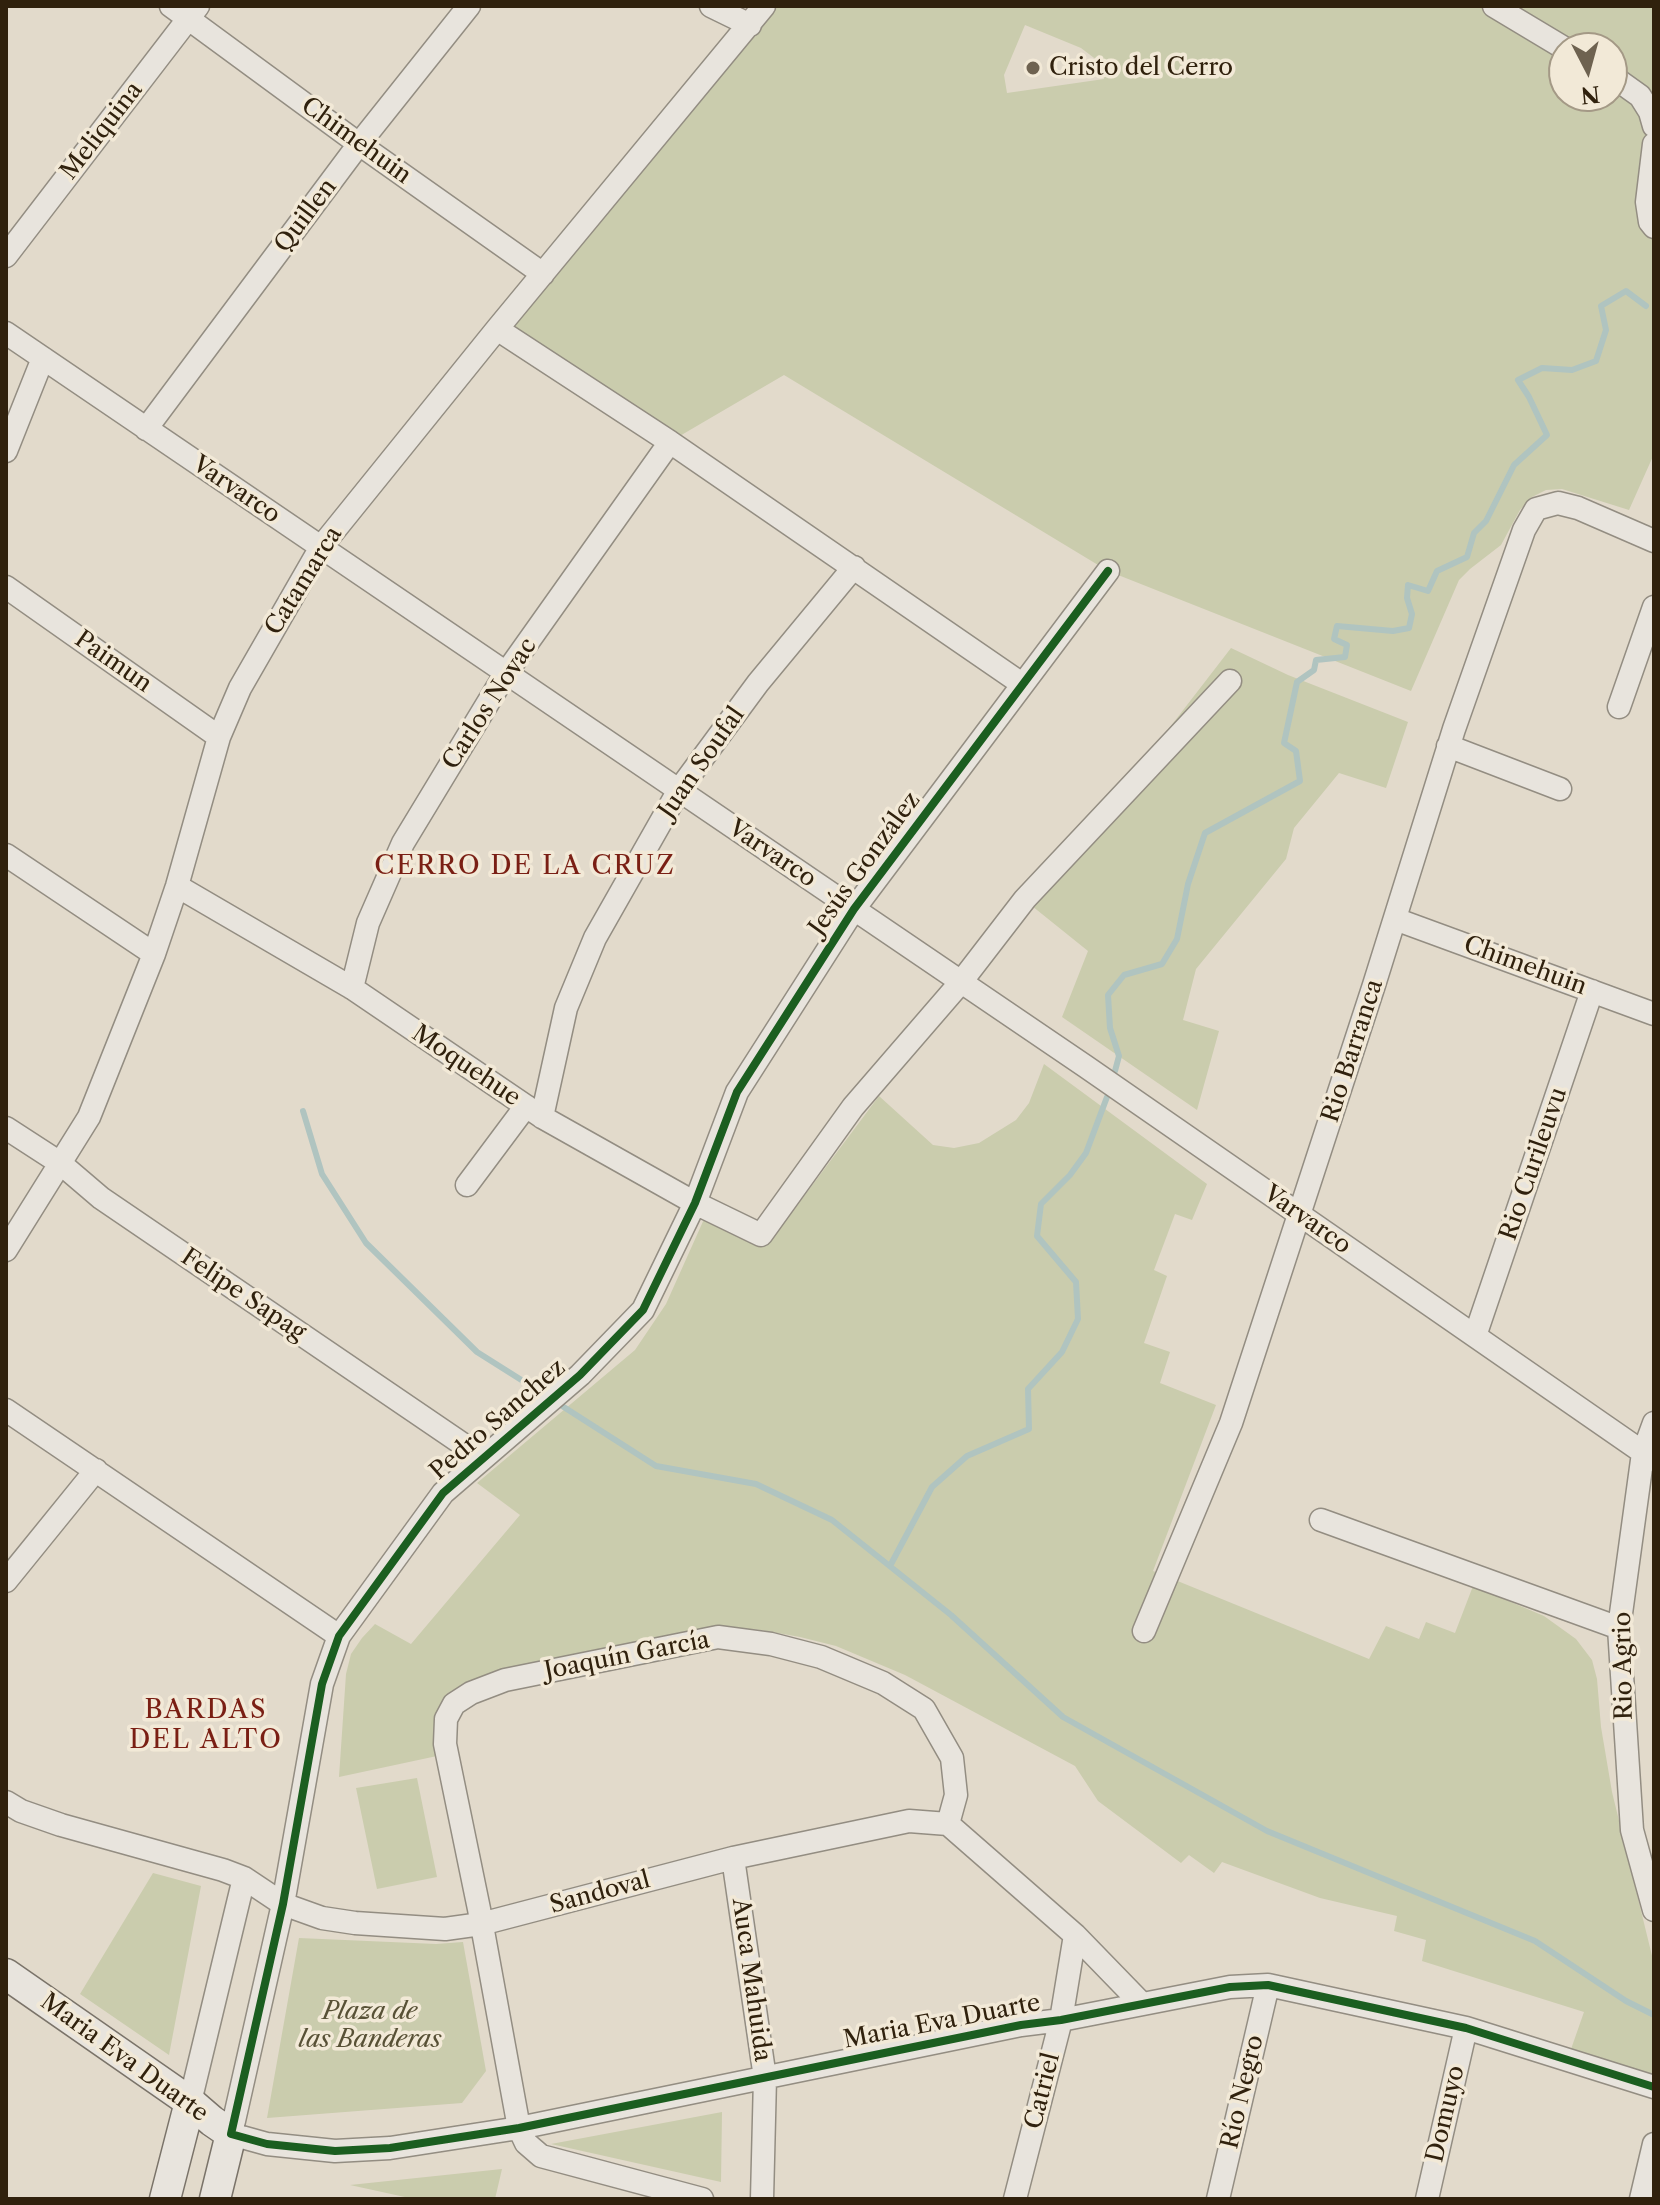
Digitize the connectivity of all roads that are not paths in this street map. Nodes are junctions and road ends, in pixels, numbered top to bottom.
1 (469, 6) edge
2 (711, 6) edge
3 (764, 6) edge
4 (1494, 6) edge
5 (186, 10) edge
6 (750, 25) junction
7 (1548, 38) edge
8 (1628, 87) edge
9 (1654, 126) edge
10 (359, 144) junction
11 (1654, 144) edge
12 (1654, 227) edge
13 (6, 256) edge
14 (543, 274) junction
15 (497, 329) junction
16 (6, 333) edge
17 (43, 358) junction
18 (146, 429) junction
19 (670, 442) junction
20 (6, 451) edge
21 (1654, 541) edge
22 (321, 547) junction
23 (854, 567) junction
24 (1108, 571) dead end
25 (6, 587) edge
26 (1654, 607) edge
27 (506, 673) junction
28 (1230, 681) dead end
29 (1022, 684) junction
30 (1619, 707) dead end
31 (219, 737) junction
32 (1448, 746) junction
33 (1560, 789) dead end
34 (679, 790) junction
35 (6, 855) edge
36 (177, 886) junction
37 (854, 909) junction
38 (1395, 919) junction
39 (154, 954) junction
40 (961, 982) junction
41 (352, 988) junction
42 (1592, 991) junction
43 (1654, 1014) edge
44 (534, 1112) junction
45 (6, 1128) edge
46 (60, 1163) junction
47 (467, 1185) dead end
48 (695, 1203) junction
49 (1300, 1215) junction
50 (6, 1250) edge
51 (1475, 1336) junction
52 (6, 1410) edge
53 (1654, 1423) edge
54 (1649, 1457) edge
55 (483, 1458) junction
56 (96, 1470) junction
57 (1321, 1520) dead end
58 (6, 1581) edge
59 (1619, 1628) junction
60 (1144, 1631) dead end
61 (339, 1636) junction
62 (6, 1802) edge
63 (948, 1824) junction
64 (733, 1858) junction
65 (244, 1878) junction
66 (283, 1904) junction
67 (1654, 1910) edge
68 (481, 1924) junction
69 (1075, 1935) junction
70 (6, 1974) edge
71 (1268, 1985) junction
72 (1142, 2004) junction
73 (1061, 2020) junction
74 (1466, 2028) junction
75 (765, 2078) junction
76 (1654, 2087) edge
77 (190, 2102) junction
78 (519, 2128) junction
79 (231, 2134) junction
80 (1654, 2144) edge
81 (165, 2199) edge
82 (215, 2199) edge
83 (702, 2199) edge
84 (762, 2199) edge
85 (1015, 2199) edge
86 (1218, 2199) edge
87 (1427, 2199) edge
88 (1641, 2199) edge

1 - 10 street, Quillen
2 - 6 street
3 - 6 street, Catamarca
4 - 7 street
5 - 10 street, Chimehuin
5 - 13 street, Meliquina
6 - 14 street, Catamarca
8 - 9 street
10 - 14 street, Chimehuin
10 - 18 street, Quillen
11 - 12 street
14 - 15 street, Catamarca
15 - 19 street
15 - 22 street, Catamarca
16 - 17 street, Varvarco
17 - 18 street, Varvarco
17 - 20 street
18 - 22 street, Varvarco
19 - 23 street
19 - 27 street, Carlos Novac
21 - 32 street, Rio Barranca
22 - 27 street, Varvarco
22 - 31 street, Catamarca
23 - 29 street
23 - 34 street, Juan Soufal
24 - 29 street, Jesús González
25 - 31 street, Paimun
26 - 30 street
27 - 34 street, Varvarco
27 - 41 street, Carlos Novac
28 - 40 street
29 - 37 street, Jesús González
31 - 36 street, Catamarca
32 - 33 street
32 - 38 street, Rio Barranca
34 - 37 street, Varvarco
34 - 44 street, Juan Soufal
35 - 39 street
36 - 39 street, Catamarca
36 - 41 street, Moquehue
37 - 40 street, Varvarco
37 - 48 street, Jesús González
38 - 42 street, Chimehuin
38 - 49 street, Rio Barranca
39 - 46 street, Catamarca
40 - 48 street, Moquehue
40 - 49 street, Varvarco
41 - 44 street, Moquehue
42 - 43 street, Chimehuin
42 - 51 street, Rio Curileuvu
44 - 47 street
44 - 48 street, Moquehue
45 - 46 street, Felipe Sapag
46 - 50 street, Catamarca
46 - 55 street, Felipe Sapag
48 - 55 street, Pedro Sanchez
49 - 51 street, Varvarco
49 - 60 street, Rio Barranca
51 - 54 street, Varvarco
52 - 56 street
53 - 54 street, Rio Agrio
54 - 59 street, Rio Agrio
55 - 61 street, Pedro Sanchez
56 - 58 street
56 - 61 street
57 - 59 street
59 - 67 street, Rio Agrio
61 - 66 street, Pedro Sanchez
62 - 65 street, Sandoval
63 - 64 street, Sandoval
63 - 68 street, Joaquín García
63 - 69 street
64 - 68 street, Sandoval
64 - 75 street, Auca Mahuida
65 - 66 street, Sandoval
65 - 77 street
66 - 68 street, Sandoval
66 - 79 street, Pedro Sanchez
68 - 78 street
69 - 72 street
69 - 73 street, Catriel
70 - 77 main road, Maria Eva Duarte
71 - 72 street, Maria Eva Duarte
71 - 74 street, Maria Eva Duarte
71 - 86 street, Río Negro
72 - 73 street, Maria Eva Duarte
73 - 75 street, Maria Eva Duarte
73 - 85 street, Catriel
74 - 76 street, Maria Eva Duarte
74 - 87 street, Domuyo
75 - 78 street, Maria Eva Duarte
75 - 84 street, Auca Mahuida
77 - 79 main road, Maria Eva Duarte
77 - 81 main road
78 - 79 street, Maria Eva Duarte
78 - 83 street
79 - 82 main road
80 - 88 street

